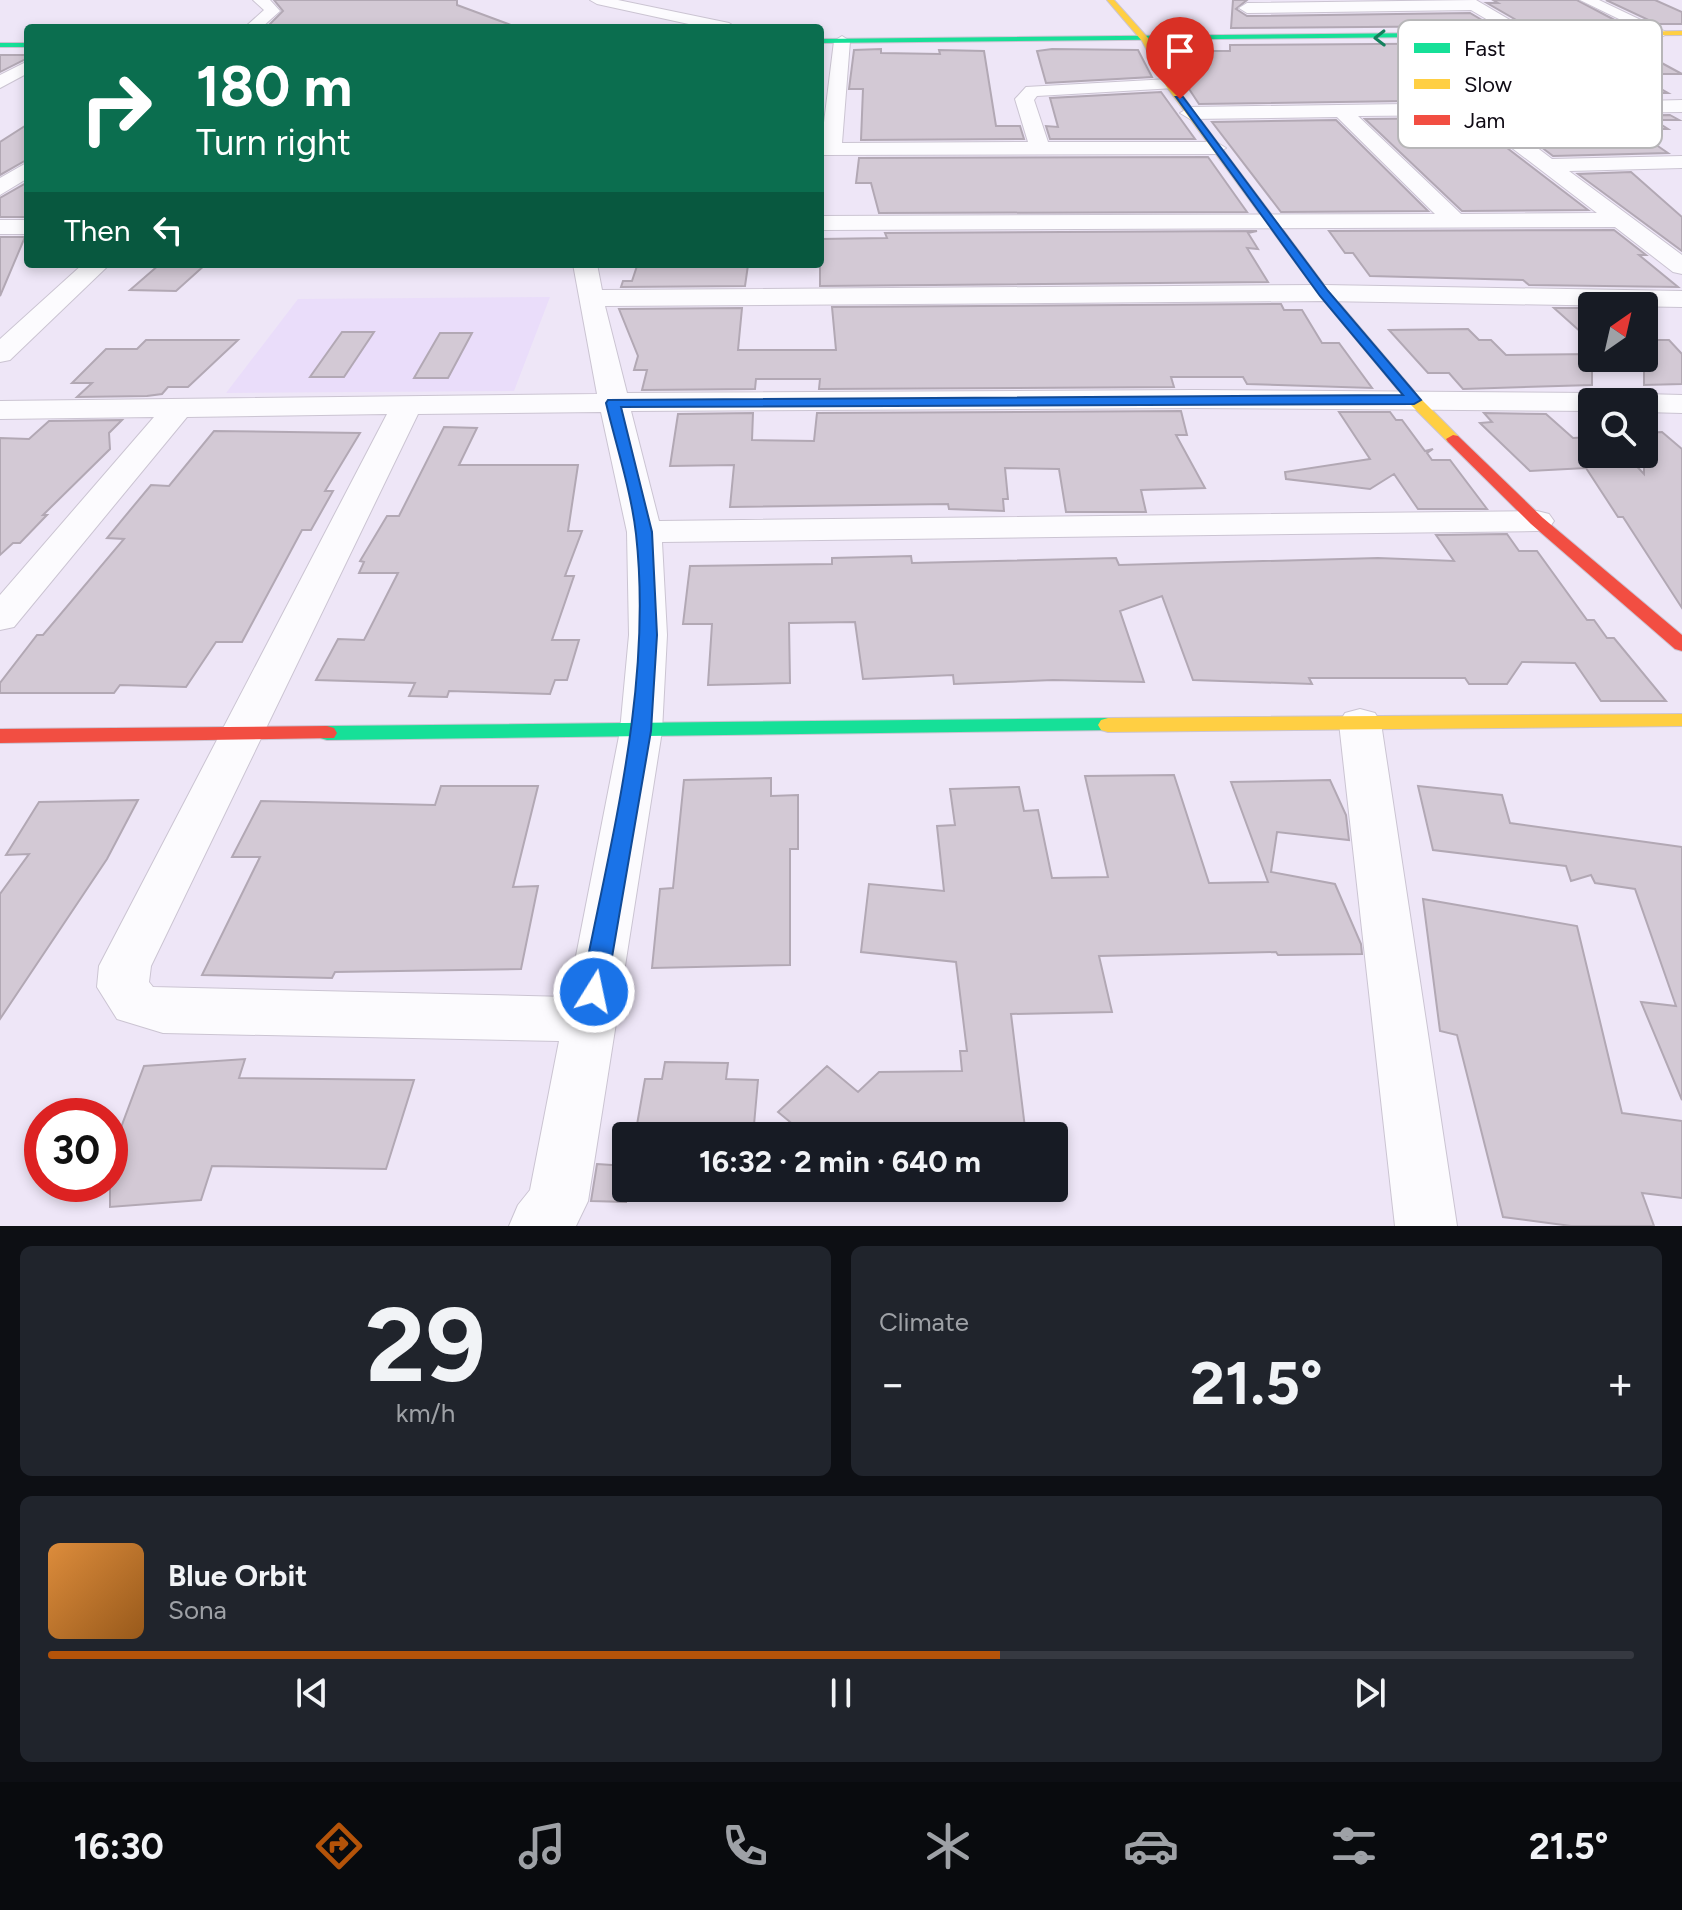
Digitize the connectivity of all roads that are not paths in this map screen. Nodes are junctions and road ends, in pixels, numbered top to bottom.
1 (260, 0) edge
2 (597, 0) edge
3 (1110, 0) edge
4 (1587, 0) edge
5 (1471, 3) edge
6 (1242, 4) edge
7 (1499, 20) edge
8 (1631, 20) edge
9 (257, 24) edge
10 (710, 24) edge
11 (1398, 38) edge
12 (1287, 39) junction
13 (1145, 40) junction
14 (824, 41) edge
15 (842, 41) junction
16 (0, 45) edge
17 (24, 45) edge
18 (24, 68) edge
19 (0, 83) edge
20 (1169, 84) junction
21 (829, 90) edge
22 (1662, 106) edge
23 (1682, 106) edge
24 (1342, 111) junction
25 (1398, 111) edge
26 (1190, 113) junction
27 (1040, 148) junction
28 (1216, 148) junction
29 (1527, 148) edge
30 (826, 149) edge
31 (1682, 162) edge
32 (1550, 165) junction
33 (24, 171) edge
34 (0, 188) edge
35 (1621, 220) junction
36 (1455, 221) junction
37 (1271, 222) junction
38 (824, 223) edge
39 (0, 227) edge
40 (24, 227) edge
41 (1682, 267) edge
42 (94, 268) edge
43 (586, 268) edge
44 (1324, 293) junction
45 (590, 298) junction
46 (1682, 299) edge
47 (0, 354) edge
48 (1414, 400) junction
49 (1578, 402) edge
50 (408, 403) junction
51 (613, 403) junction
52 (1658, 403) edge
53 (1682, 404) edge
54 (178, 408) junction
55 (0, 410) edge
56 (1537, 521) junction
57 (644, 532) junction
58 (0, 619) edge
59 (1682, 645) edge
60 (1682, 720) edge
61 (1360, 723) junction
62 (641, 731) junction
63 (242, 735) junction
64 (0, 736) edge
65 (588, 1020) junction
66 (540, 1226) edge
67 (1426, 1226) edge

1 - 9 street
2 - 10 street
3 - 13 street
4 - 8 street
5 - 6 street
5 - 7 street
6 - 12 street
11 -> 12 street
12 - 13 street
13 - 15 street
13 - 20 street
14 - 15 street
15 - 21 street
16 - 17 street
18 - 19 street
20 - 26 street
20 - 27 street
21 - 30 street
22 - 23 street
24 - 25 street
24 - 26 street
24 - 36 street
26 - 28 street
27 - 28 street
27 - 30 street
28 - 37 street
29 - 32 street
31 - 32 street
32 - 35 street
33 - 34 street
35 - 36 street
35 - 41 street
36 - 37 street
37 - 38 street
37 - 44 street
39 - 40 street
42 - 47 street
43 - 45 street
44 - 45 street
44 - 46 street
44 - 48 street
45 - 51 street
48 - 49 street
48 - 51 street
48 - 56 street
50 - 51 street
50 - 54 street
50 - 63 street
51 - 57 street
52 - 53 street
54 - 55 street
54 - 58 street
56 - 57 street
56 - 59 street
57 - 62 street
60 - 61 street
61 - 62 street
61 - 67 street
62 - 63 street
62 - 65 street
63 - 64 street
63 - 65 street
65 - 66 street

